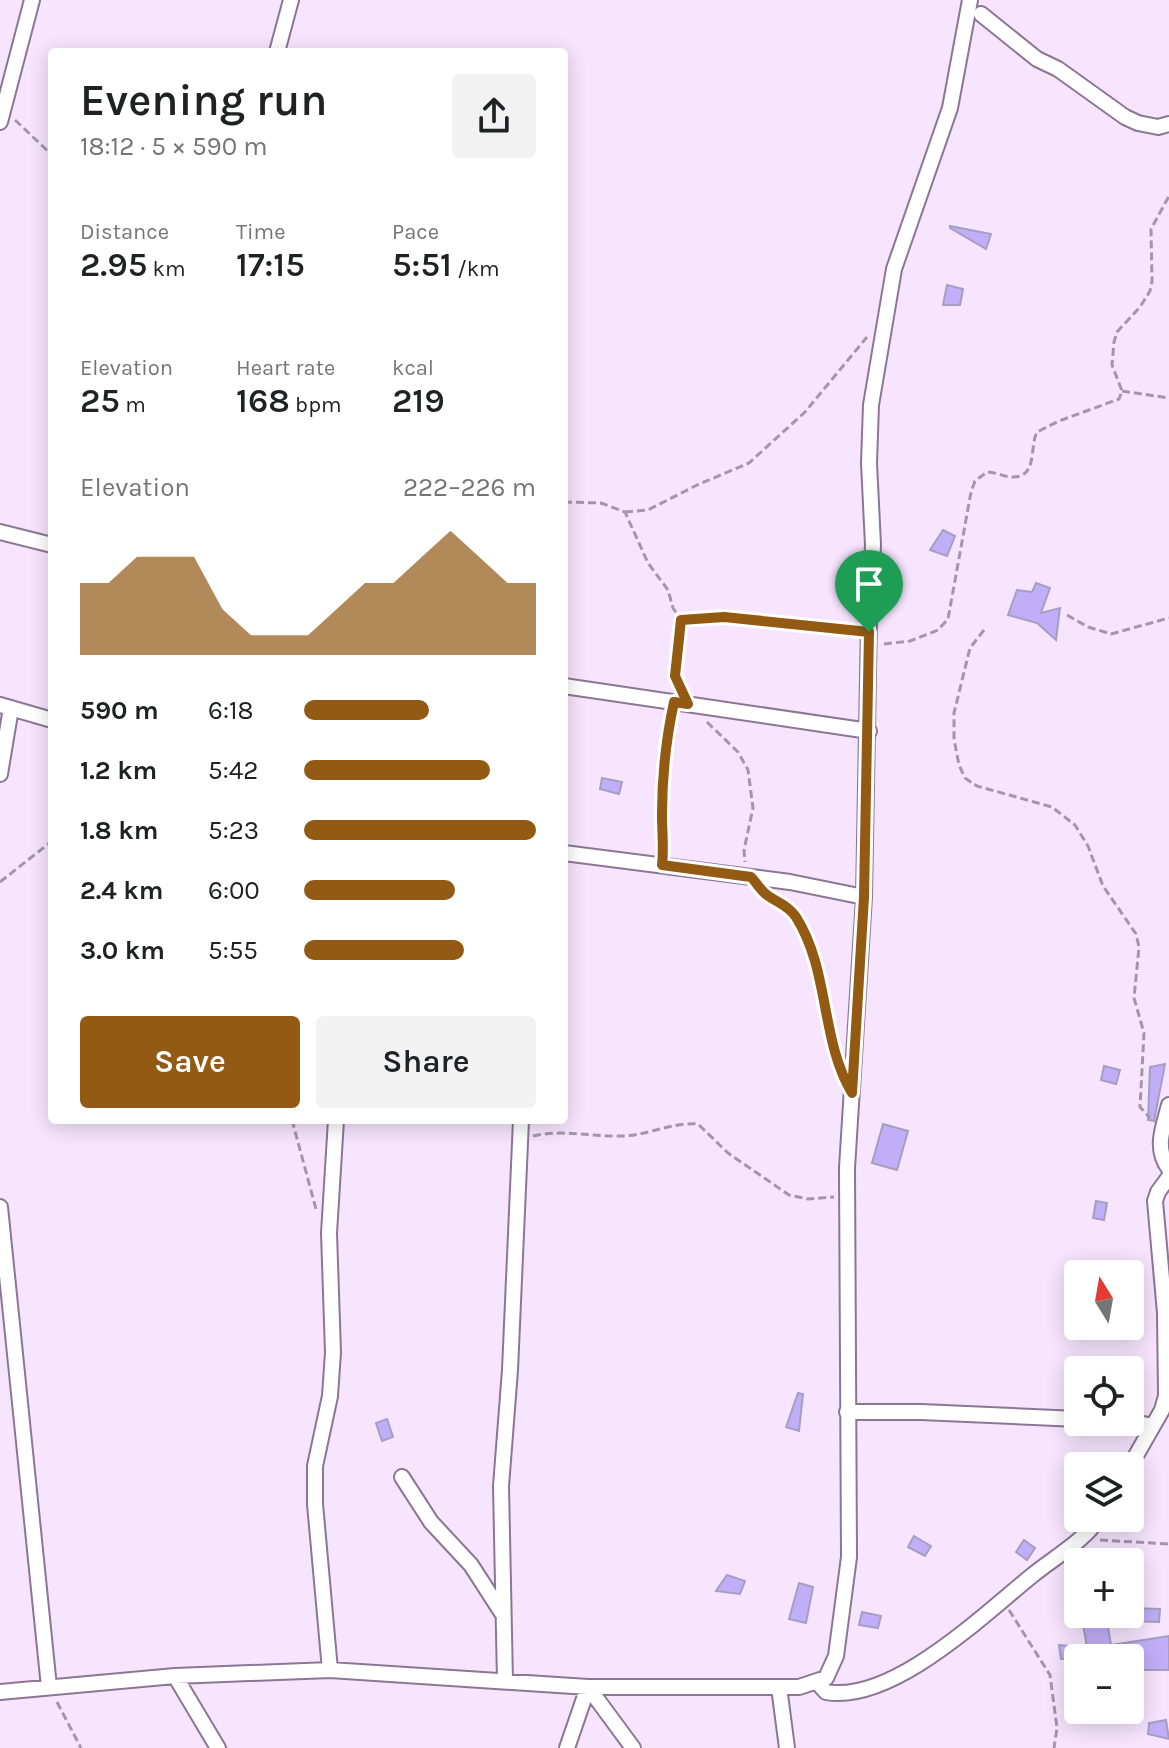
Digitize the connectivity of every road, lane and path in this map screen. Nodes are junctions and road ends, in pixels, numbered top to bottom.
1 (32, 0) edge
2 (291, 0) edge
3 (970, 0) edge
4 (989, 0) edge
5 (981, 14) junction
6 (964, 30) junction
7 (278, 48) edge
8 (2, 116) edge
9 (1169, 124) edge
10 (48, 152) edge
11 (1169, 196) edge
12 (885, 316) junction
13 (1122, 391) junction
14 (1169, 398) edge
15 (568, 502) edge
16 (625, 512) junction
17 (0, 532) edge
18 (48, 544) edge
19 (1067, 615) dead end
20 (1169, 618) edge
21 (681, 620) junction
22 (984, 630) dead end
23 (869, 638) junction
24 (568, 687) edge
25 (681, 703) junction
26 (6, 706) edge
27 (48, 719) edge
28 (869, 731) junction
29 (0, 774) edge
30 (48, 844) edge
31 (568, 853) edge
32 (662, 865) junction
33 (751, 877) junction
34 (0, 882) edge
35 (864, 897) junction
36 (852, 1093) junction
37 (1169, 1105) edge
38 (293, 1124) edge
39 (336, 1124) edge
40 (520, 1124) edge
41 (1162, 1129) junction
42 (518, 1139) junction
43 (1169, 1169) edge
44 (1169, 1177) edge
45 (847, 1196) junction
46 (0, 1207) edge
47 (319, 1218) dead end
48 (1166, 1410) edge
49 (847, 1412) junction
50 (1064, 1418) edge
51 (1144, 1424) edge
52 (1152, 1426) junction
53 (1138, 1452) edge
54 (402, 1477) dead end
55 (1086, 1532) edge
56 (1080, 1538) junction
57 (1169, 1544) edge
58 (1003, 1600) junction
59 (502, 1613) junction
60 (330, 1670) junction
61 (175, 1676) junction
62 (505, 1681) junction
63 (817, 1682) junction
64 (49, 1687) junction
65 (588, 1687) junction
66 (779, 1687) junction
67 (0, 1692) edge
68 (81, 1748) edge
69 (218, 1748) edge
70 (567, 1748) edge
71 (633, 1748) edge
72 (787, 1748) edge
73 (1054, 1748) edge

1 - 8 street
2 - 7 street
3 - 6 street
4 - 5 street
5 - 6 street
5 - 9 street
6 - 12 street
8 - 10 path
11 - 13 path
12 - 16 path
12 - 23 street
13 - 14 path
13 - 23 path
15 - 16 path
16 - 21 path
17 - 18 street
19 - 20 path
21 - 23 path
21 - 25 path
22 - 41 path
23 - 28 street
24 - 25 street
25 - 28 street
25 - 32 path
25 - 33 path
26 - 27 street
26 - 29 street
28 - 35 street
30 - 34 path
31 - 32 street
32 - 33 street
33 - 35 street
33 - 36 path
35 - 36 street
36 - 45 street
37 - 41 street
38 - 47 path
39 - 60 street
40 - 42 street
41 - 43 street
42 - 45 path
42 - 59 street
44 - 48 street
45 - 49 street
46 - 64 street
48 - 52 street
49 - 50 street
49 - 63 street
51 - 52 street
52 - 53 street
54 - 59 street
55 - 56 street
56 - 57 path
56 - 58 street
58 - 63 street
58 - 73 path
59 - 62 street
60 - 61 street
60 - 62 street
61 - 64 street
61 - 69 street
62 - 65 street
63 - 66 street
64 - 67 street
64 - 68 path
65 - 66 street
65 - 70 street
65 - 71 street
66 - 72 street

